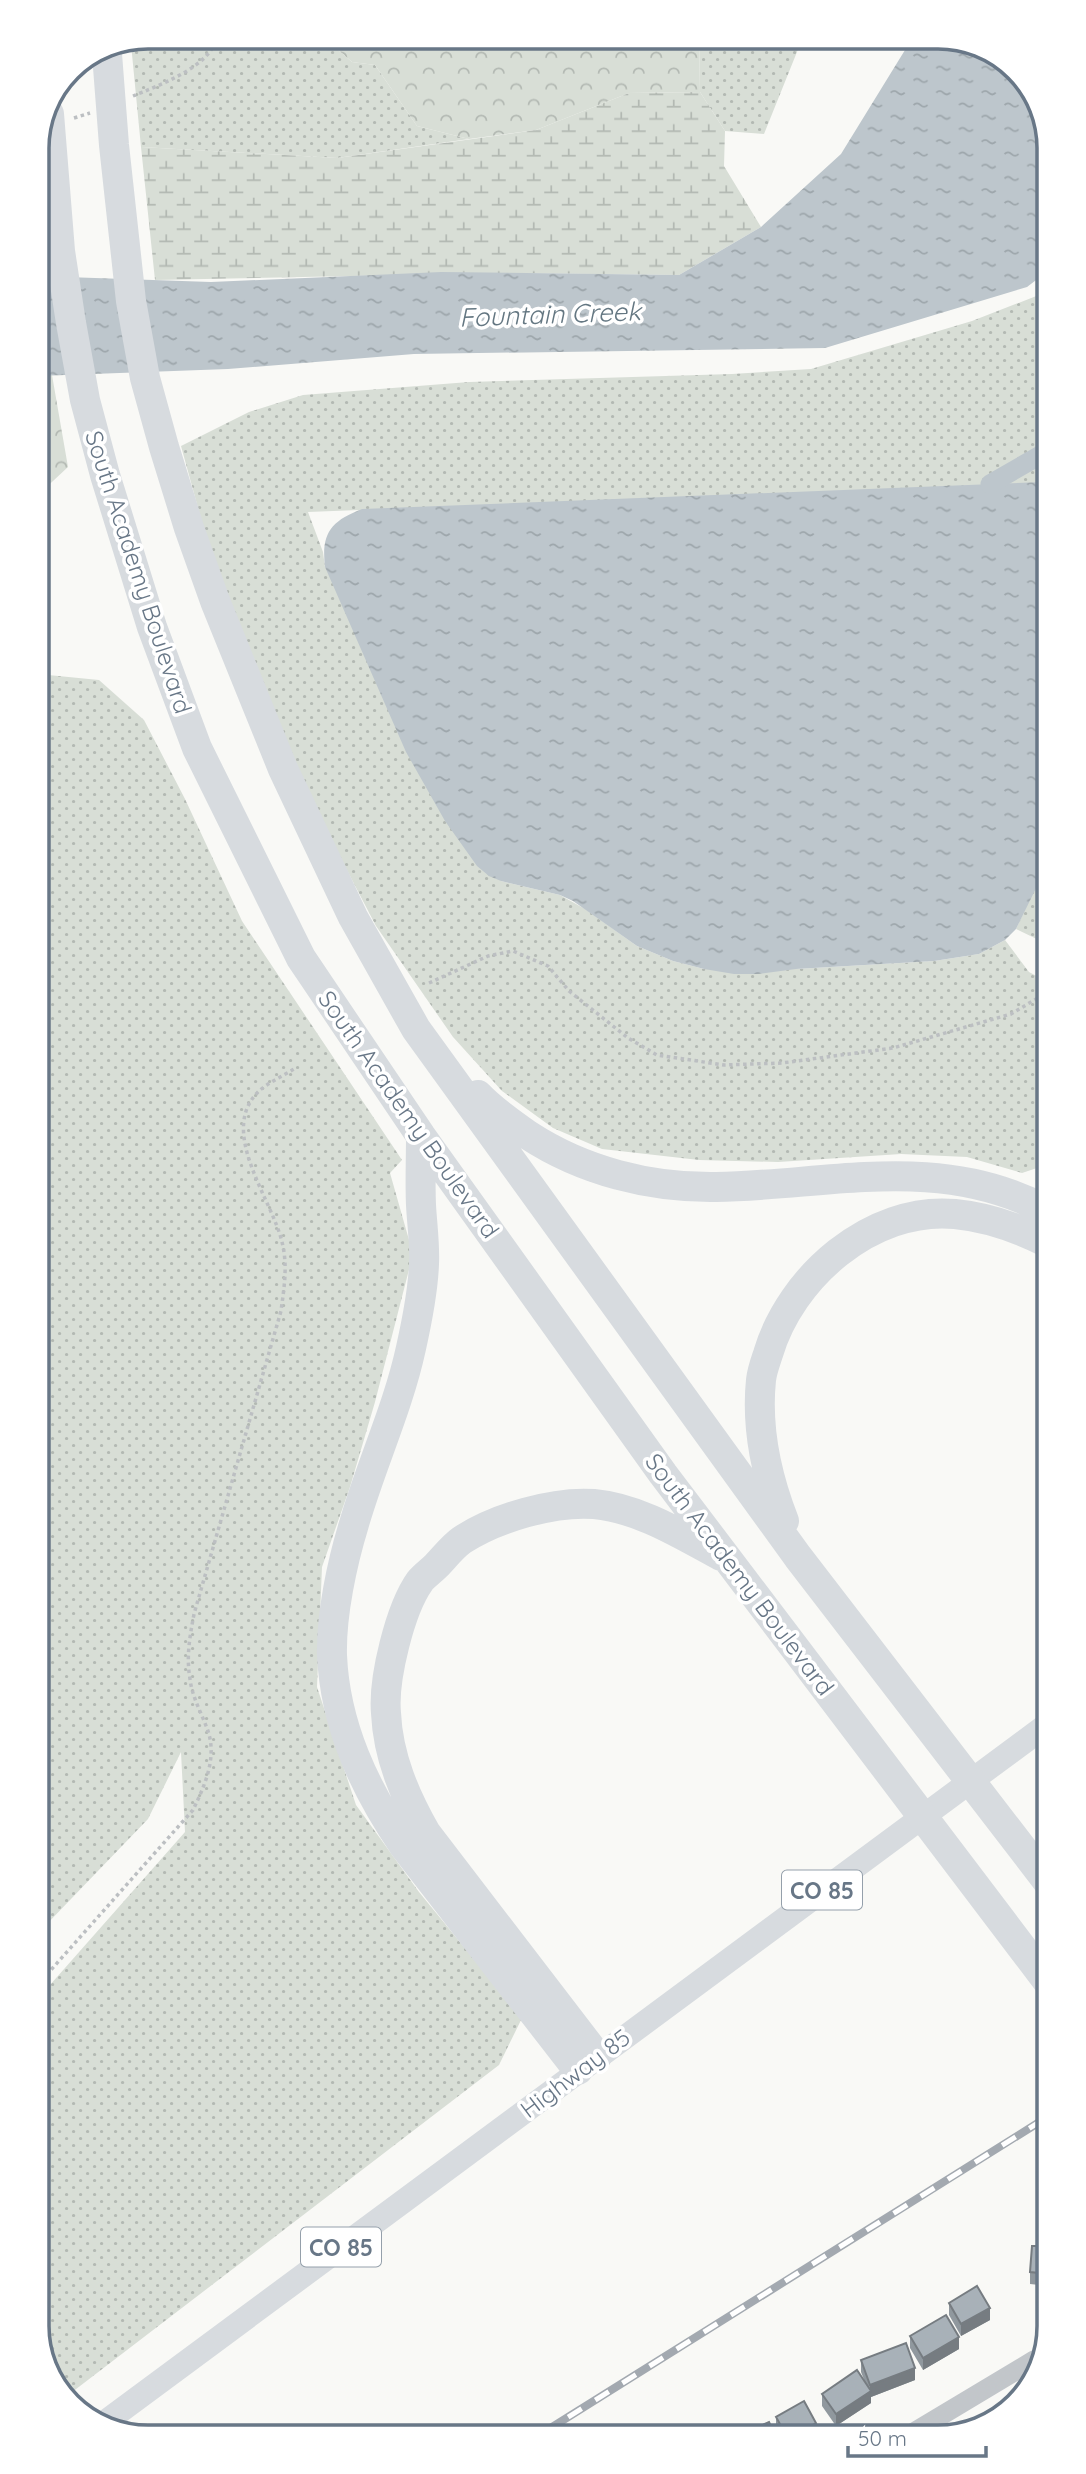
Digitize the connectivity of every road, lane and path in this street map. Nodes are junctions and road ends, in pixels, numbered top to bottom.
1 (211, 49) edge
2 (107, 60) edge
3 (126, 98) dead end
4 (91, 112) dead end
5 (59, 117) edge
6 (429, 983) dead end
7 (1037, 998) edge
8 (416, 1029) junction
9 (294, 1069) dead end
10 (421, 1136) junction
11 (1037, 1206) edge
12 (1037, 1238) edge
13 (798, 1557) junction
14 (728, 1560) junction
15 (1037, 1732) edge
16 (1037, 1868) edge
17 (1037, 1967) edge
18 (49, 1972) edge
19 (588, 2063) junction
20 (1024, 2374) edge
21 (111, 2418) edge
22 (928, 2425) edge

1 - 3 path
2 - 8 highway
4 - 5 path
5 - 10 highway, South Academy Boulevard
6 - 7 path
8 - 11 highway
8 - 13 highway
9 - 18 path
10 - 14 highway, South Academy Boulevard
10 - 19 highway
12 - 13 highway
13 - 16 highway
14 - 17 highway, South Academy Boulevard
14 - 19 highway
15 - 19 main road, Highway 85 / CO 85
19 - 21 main road, Highway 85 / CO 85
20 - 22 street

